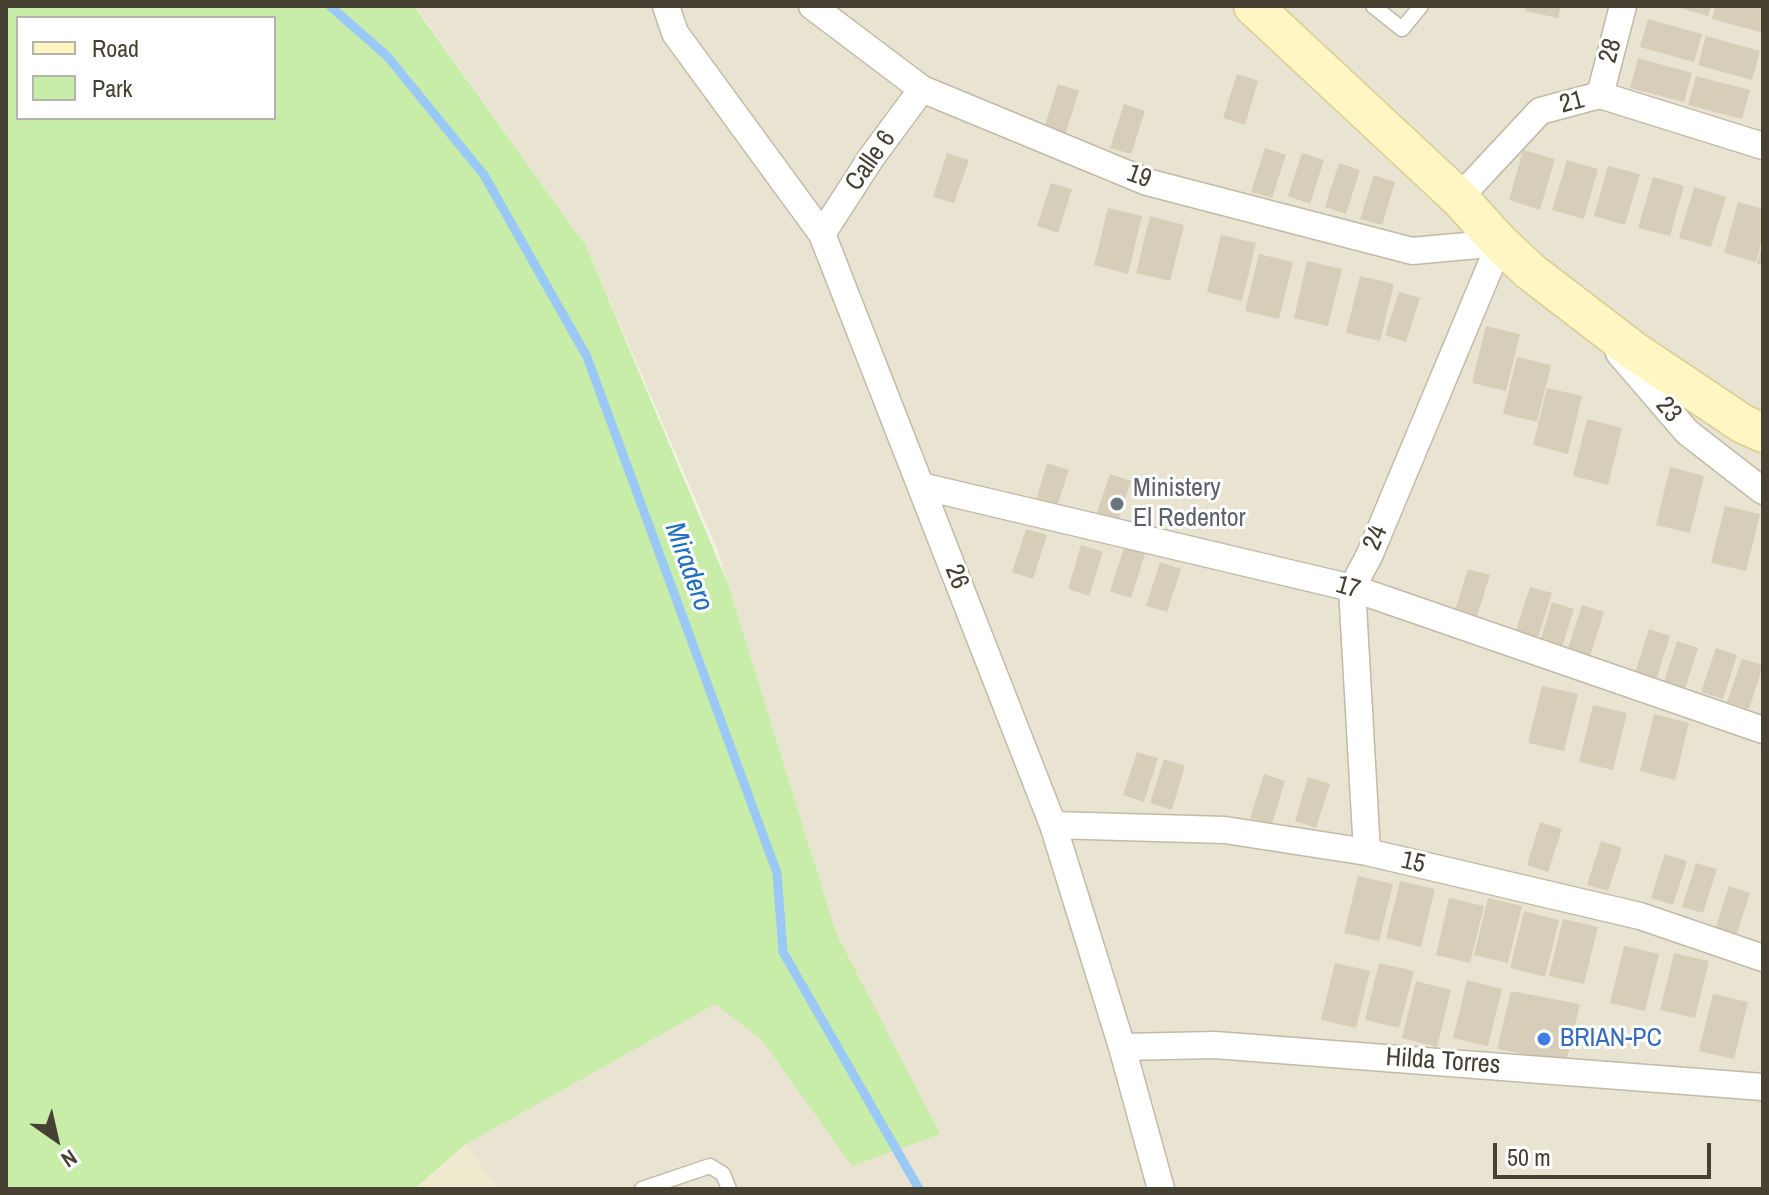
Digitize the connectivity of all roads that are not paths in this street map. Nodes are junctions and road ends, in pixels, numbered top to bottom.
1 (666, 6) edge
2 (812, 6) edge
3 (1253, 6) edge
4 (1373, 6) edge
5 (1421, 6) edge
6 (1623, 6) edge
7 (922, 89) junction
8 (1600, 95) junction
9 (1763, 146) edge
10 (1459, 198) junction
11 (822, 234) junction
12 (1500, 243) junction
13 (1588, 315) junction
14 (1763, 433) edge
15 (921, 486) junction
16 (1763, 491) edge
17 (1352, 588) junction
18 (1763, 730) edge
19 (1053, 825) junction
20 (1367, 852) junction
21 (1763, 958) edge
22 (1122, 1047) junction
23 (1763, 1087) edge
24 (642, 1189) edge
25 (729, 1189) edge
26 (1161, 1189) edge

1 - 11 street, 26
2 - 7 street, 19
3 - 10 street, 23
4 - 5 lane
6 - 8 street, 28
7 - 11 street, Calle 6
7 - 12 street, 19
8 - 9 street, 21
8 - 10 street, 21
10 - 12 street, 23
11 - 15 street, 26
12 - 13 street, 23
12 - 17 street, 24
13 - 14 street, 23
13 - 16 street, 23
15 - 17 street, 17
15 - 19 street, 26
17 - 18 street, 17
17 - 20 street
19 - 20 street, 15
19 - 22 street, 26
20 - 21 street, 15
22 - 23 street, Hilda Torres
22 - 26 street, 26
24 - 25 lane

